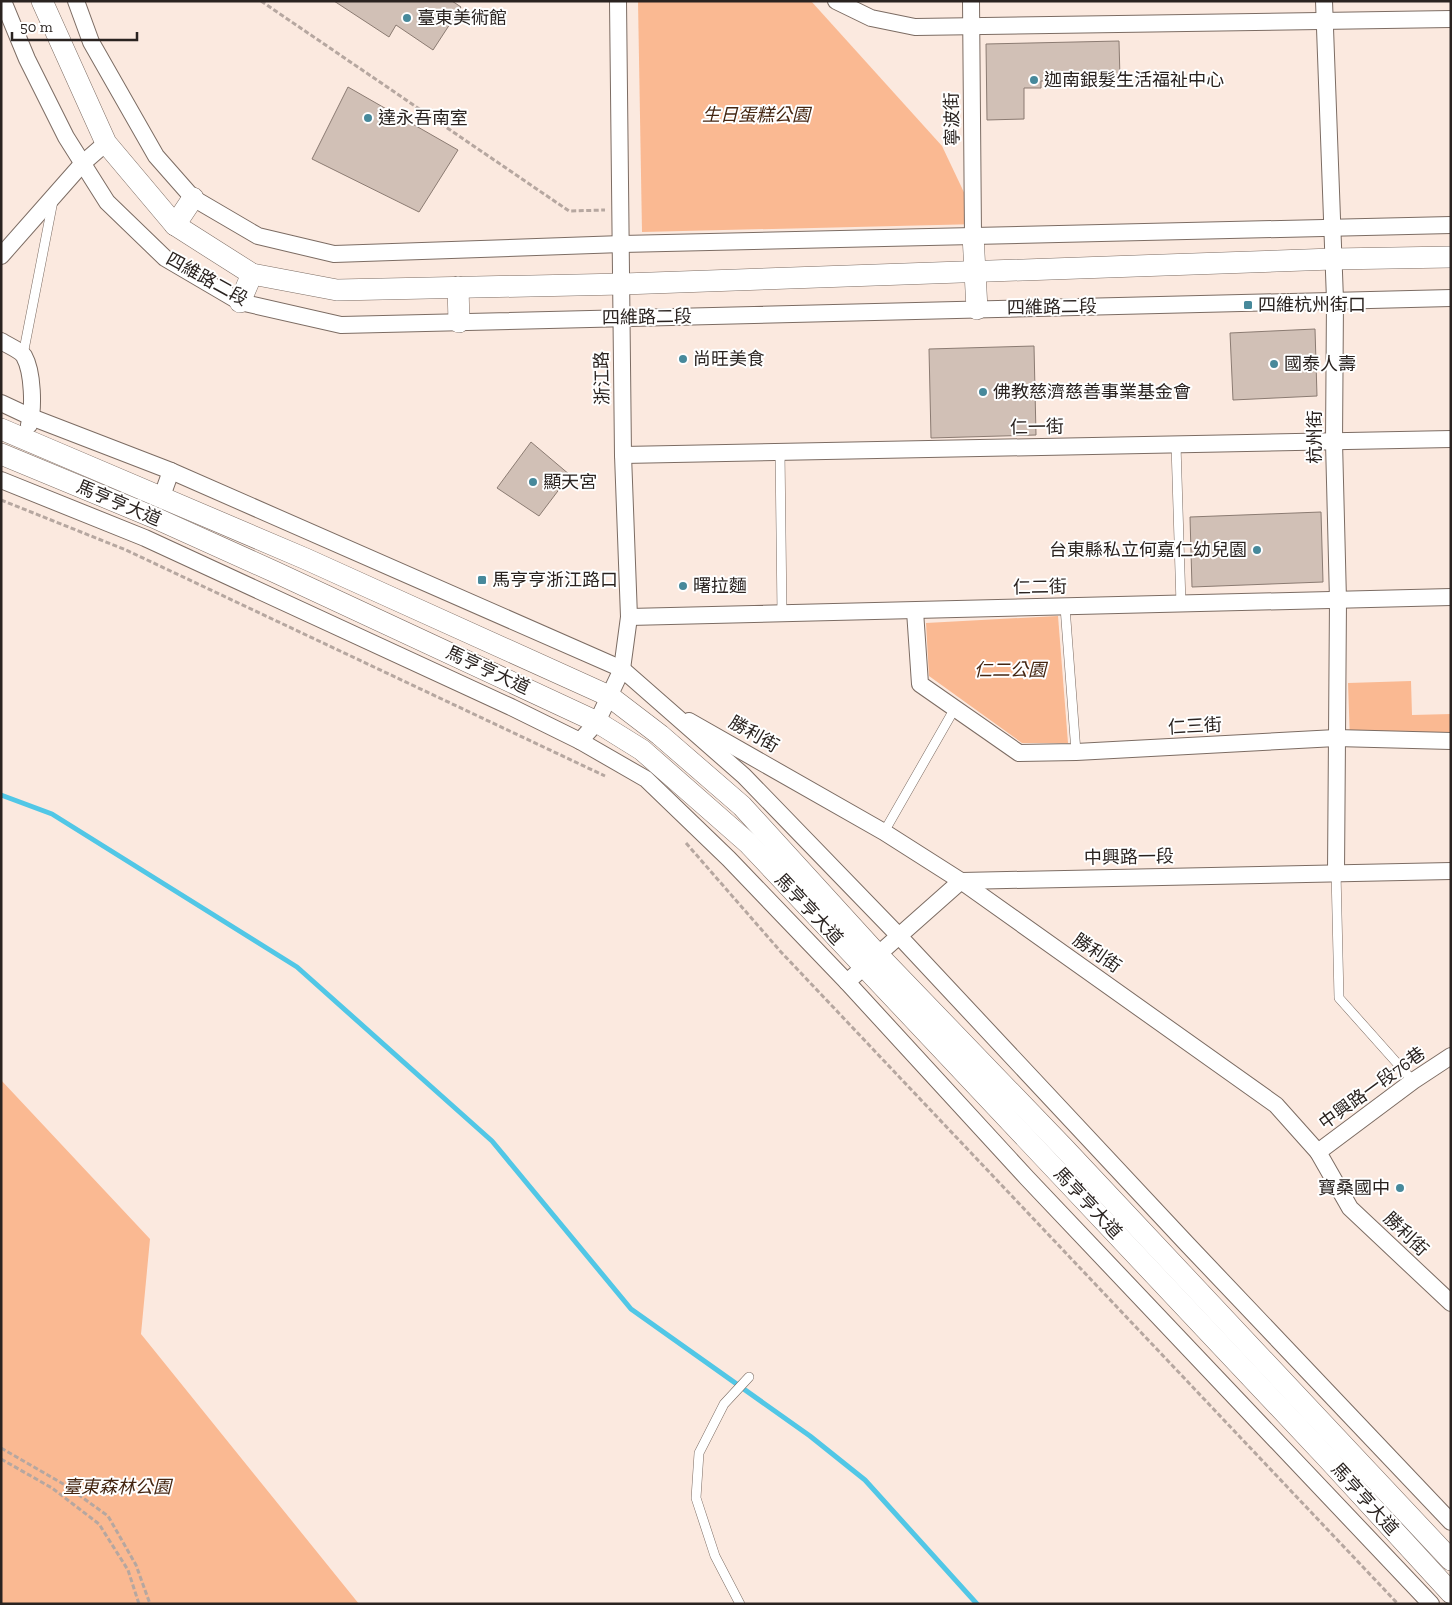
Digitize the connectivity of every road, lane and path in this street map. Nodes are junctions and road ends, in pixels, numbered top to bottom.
1 (4, 1) edge
2 (42, 1) edge
3 (76, 1) edge
4 (261, 1) edge
5 (618, 1) edge
6 (836, 1) edge
7 (971, 1) edge
8 (1324, 1) edge
9 (1451, 19) edge
10 (1324, 22) junction
11 (971, 26) junction
12 (106, 143) junction
13 (82, 163) junction
14 (54, 195) junction
15 (193, 198) junction
16 (621, 209) junction
17 (175, 225) junction
18 (1451, 225) edge
19 (1332, 227) junction
20 (974, 235) junction
21 (622, 244) junction
22 (1, 256) edge
23 (1451, 257) edge
24 (1333, 259) junction
25 (975, 272) junction
26 (252, 274) junction
27 (623, 284) junction
28 (458, 288) junction
29 (1451, 298) edge
30 (1335, 300) junction
31 (240, 302) junction
32 (977, 309) junction
33 (622, 318) junction
34 (458, 322) junction
35 (1, 341) edge
36 (24, 356) junction
37 (1, 403) edge
38 (32, 417) junction
39 (1, 429) edge
40 (25, 439) junction
41 (1451, 439) edge
42 (1334, 442) junction
43 (1176, 445) junction
44 (780, 452) junction
45 (623, 455) junction
46 (9, 458) edge
47 (171, 471) junction
48 (4, 481) edge
49 (162, 496) junction
50 (1, 500) edge
51 (153, 517) junction
52 (145, 538) junction
53 (424, 582) junction
54 (1451, 597) edge
55 (1338, 600) junction
56 (1181, 604) junction
57 (413, 607) junction
58 (1065, 607) junction
59 (915, 610) junction
60 (782, 614) junction
61 (629, 617) junction
62 (405, 632) junction
63 (396, 654) junction
64 (622, 669) junction
65 (609, 696) junction
66 (661, 705) junction
67 (955, 708) junction
68 (597, 722) junction
69 (1336, 738) junction
70 (580, 741) junction
71 (1451, 741) edge
72 (1076, 752) junction
73 (611, 779) dead end
74 (884, 832) junction
75 (682, 838) dead end
76 (1451, 871) edge
77 (1336, 872) junction
78 (961, 881) junction
79 (900, 936) junction
80 (871, 961) junction
81 (847, 982) junction
82 (1451, 1056) edge
83 (1413, 1081) junction
84 (1318, 1152) junction
85 (1451, 1303) edge
86 (749, 1378) dead end
87 (1361, 1427) junction
88 (1342, 1443) junction
89 (1, 1448) edge
90 (1, 1459) edge
91 (1330, 1461) junction
92 (1312, 1476) junction
93 (1451, 1522) edge
94 (1451, 1560) edge
95 (1451, 1593) edge
96 (139, 1604) edge
97 (150, 1604) edge
98 (740, 1604) edge
99 (1398, 1604) edge
100 (1431, 1604) edge

1 - 13 street, 四維路二段
2 - 12 street, 四維路二段
3 - 15 street
4 - 16 path
5 - 16 street, 浙江路
6 - 11 street
7 - 11 street, 寧波街
8 - 10 street, 杭州街
9 - 10 street
10 - 11 street
10 - 19 street, 杭州街
11 - 20 street, 寧波街
12 - 13 street
12 - 17 street, 四維路二段
13 - 14 street
13 - 31 street, 四維路二段
14 - 22 street
14 - 36 lane
15 - 17 street
15 - 21 street
16 - 21 street, 浙江路
17 - 26 street, 四維路二段
18 - 19 street
19 - 20 street
19 - 24 street, 杭州街
20 - 21 street
20 - 25 street
21 - 27 street, 浙江路
23 - 24 street, 四維路二段
24 - 25 street, 四維路二段
24 - 30 street, 杭州街
25 - 27 street, 四維路二段
25 - 32 street
26 - 28 street, 四維路二段
26 - 31 street
27 - 28 street, 四維路二段
27 - 33 street, 浙江路
28 - 34 street
29 - 30 street, 四維路二段
30 - 32 street, 四維路二段
30 - 42 street, 杭州街
31 - 34 street, 四維路二段
32 - 33 street, 四維路二段
33 - 34 street, 四維路二段
33 - 45 street, 浙江路
35 - 36 street
36 - 38 street
37 - 38 street
38 - 40 street
38 - 47 street
39 - 40 street, 馬亨亨大道
40 - 46 street
40 - 49 street, 馬亨亨大道
41 - 42 street, 仁一街
42 - 43 street, 仁一街
42 - 55 street, 杭州街
43 - 44 street, 仁一街
43 - 56 lane
44 - 45 street, 仁一街
44 - 60 lane
45 - 61 street, 浙江路
46 - 48 street
46 - 51 street, 馬亨亨大道
47 - 49 street
47 - 53 street
48 - 52 street, 馬亨亨大道
49 - 57 street, 馬亨亨大道
50 - 73 path
51 - 52 street
51 - 62 street, 馬亨亨大道
52 - 63 street, 馬亨亨大道
53 - 57 street
53 - 64 street
54 - 55 street, 仁二街
55 - 56 street, 仁二街
55 - 69 street, 杭州街
56 - 58 street, 仁二街
57 - 65 street, 馬亨亨大道
58 - 59 street, 仁二街
58 - 72 lane
59 - 60 street, 仁二街
59 - 67 street, 仁三街
60 - 61 street, 仁二街
61 - 64 street, 浙江路
62 - 63 street
62 - 68 street, 馬亨亨大道
63 - 70 street, 馬亨亨大道
64 - 65 street, 浙江路
64 - 66 street
65 - 68 street, 浙江路
65 - 80 street, 馬亨亨大道
66 - 74 street, 勝利街
66 - 79 street
67 - 72 street, 仁三街
67 - 74 lane
68 - 70 street, 浙江路
68 - 80 street, 馬亨亨大道
69 - 71 street, 仁三街
69 - 72 street, 仁三街
69 - 77 street, 杭州街
70 - 81 street, 馬亨亨大道
74 - 78 street, 勝利街
75 - 99 path
76 - 77 street, 中興路一段
77 - 78 street, 中興路一段
77 - 83 lane
78 - 79 street
78 - 84 street, 勝利街
79 - 80 street
79 - 87 street
80 - 81 street
80 - 88 street, 馬亨亨大道
80 - 91 street, 馬亨亨大道
81 - 92 street, 馬亨亨大道
82 - 83 street, 中興路一段76巷
83 - 84 street, 中興路一段76巷
84 - 85 street, 勝利街
86 - 98 lane
87 - 88 street
87 - 93 street
88 - 94 street, 馬亨亨大道
89 - 97 path
90 - 96 path
91 - 92 street
91 - 95 street, 馬亨亨大道
92 - 100 street, 馬亨亨大道

